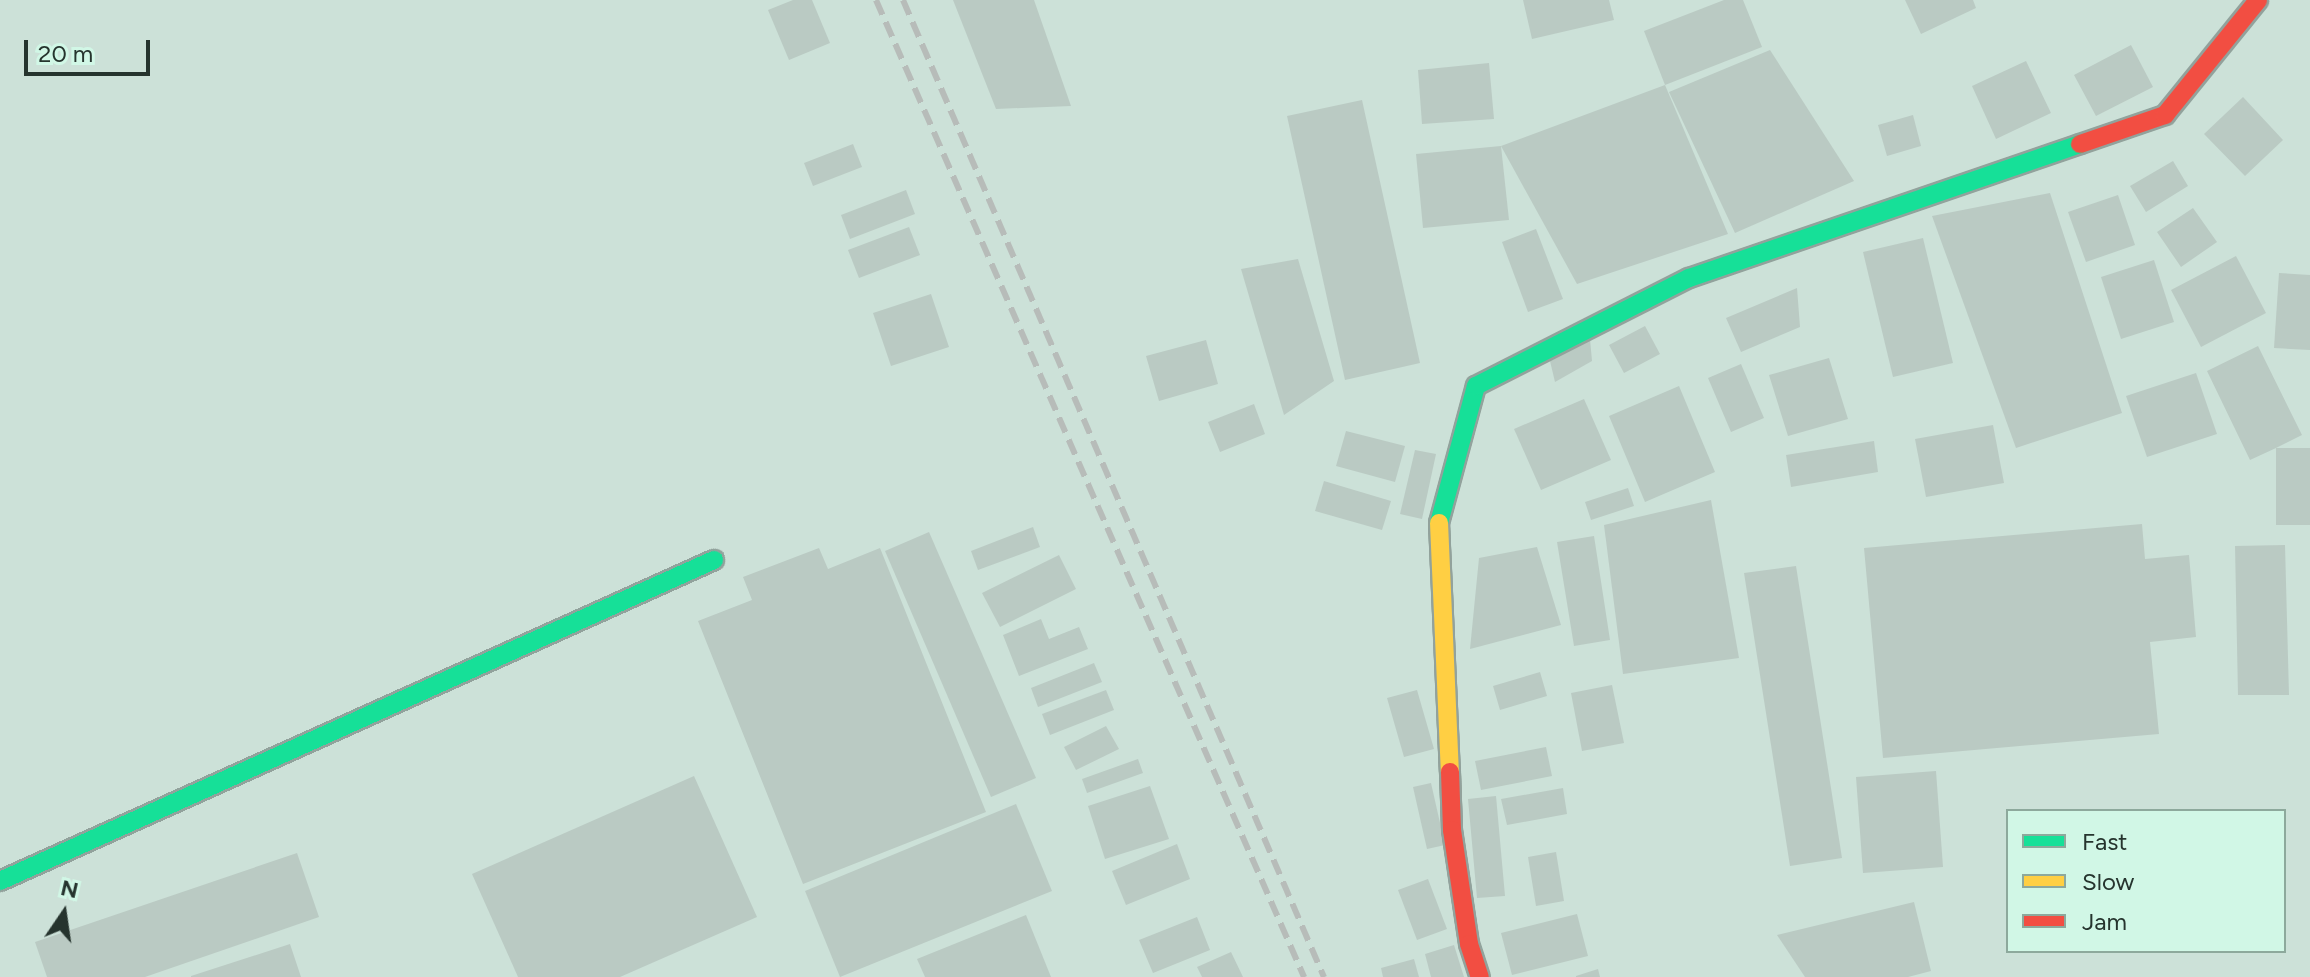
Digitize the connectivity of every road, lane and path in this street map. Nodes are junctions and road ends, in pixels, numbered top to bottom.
1 (2258, 0) edge
2 (714, 560) dead end
3 (0, 881) edge
4 (1480, 977) edge

1 - 4 street
2 - 3 street

